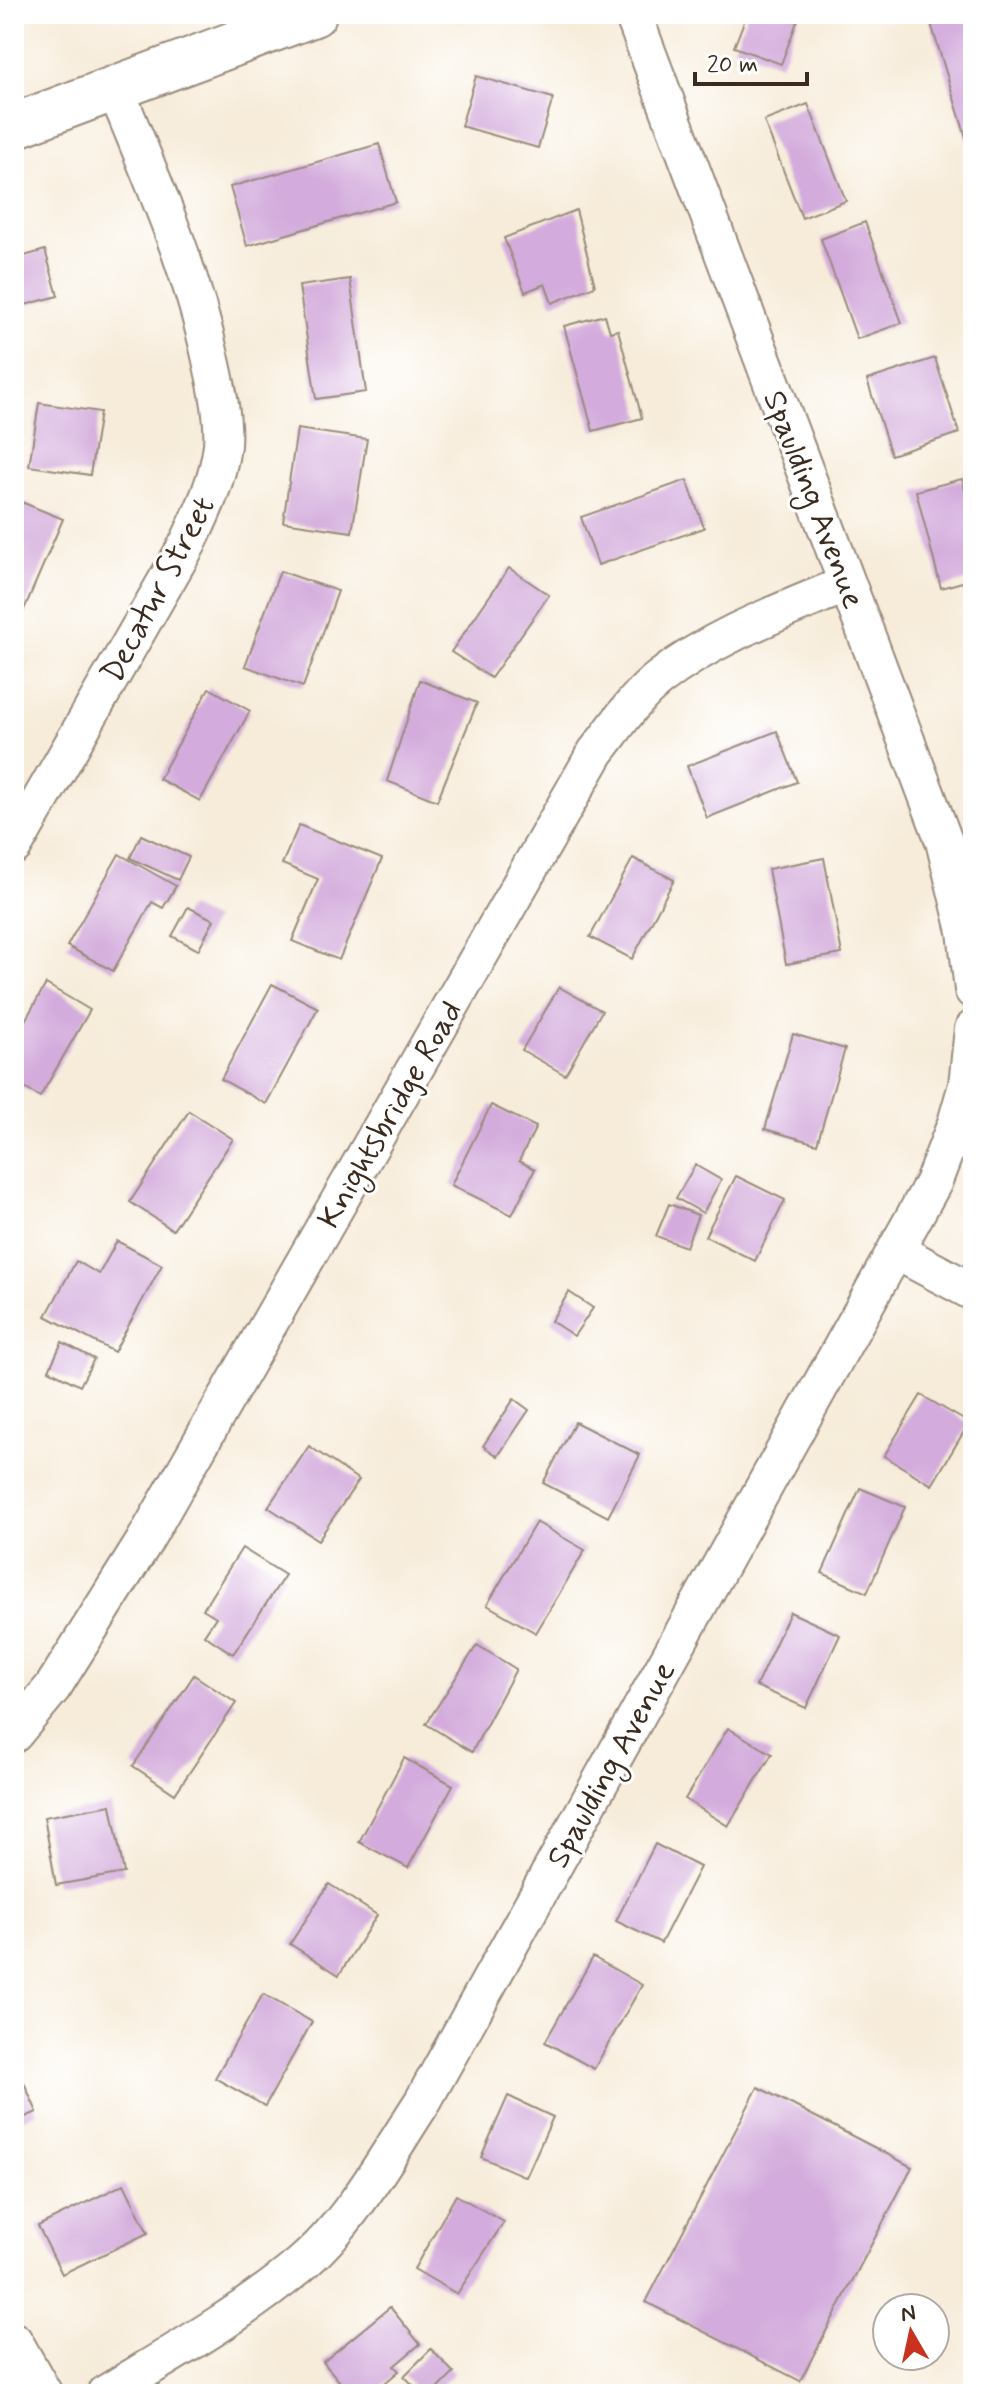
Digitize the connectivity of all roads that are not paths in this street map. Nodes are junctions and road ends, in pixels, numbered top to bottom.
1 (314, 14) edge
2 (633, 14) edge
3 (115, 88) junction
4 (14, 126) edge
5 (847, 584) junction
6 (14, 846) edge
7 (973, 990) edge
8 (973, 1029) edge
9 (896, 1251) junction
10 (973, 1292) edge
11 (14, 1734) edge
12 (14, 2341) edge
13 (44, 2394) edge
14 (105, 2394) edge

1 - 3 street
2 - 5 street, Spaulding Avenue
3 - 4 street
3 - 6 street, Decatur Street
5 - 7 street, Spaulding Avenue
5 - 11 street, Knightsbridge Road
8 - 9 street, Spaulding Avenue
9 - 10 street
9 - 14 street, Spaulding Avenue
12 - 13 street

